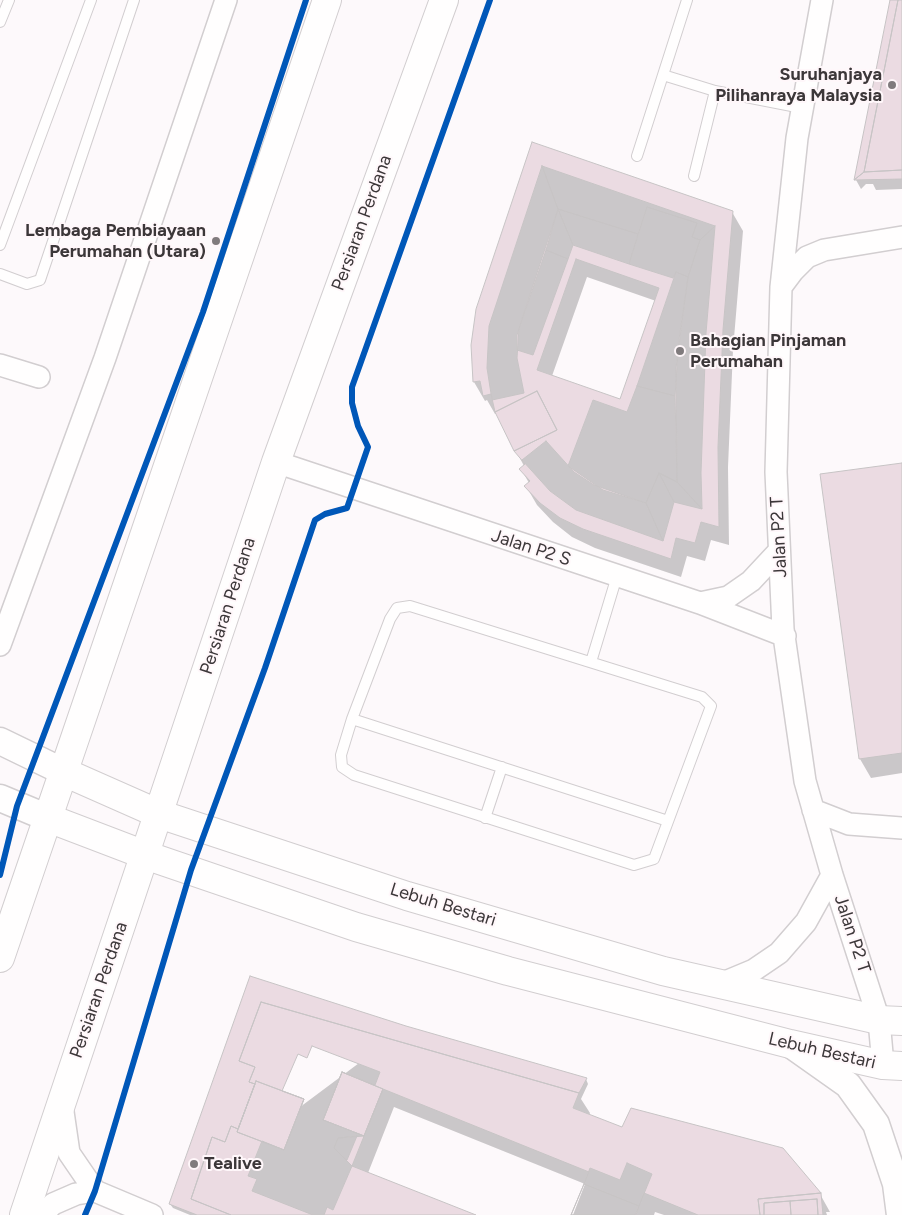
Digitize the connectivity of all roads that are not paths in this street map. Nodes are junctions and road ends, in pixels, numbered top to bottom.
1 (9, 0) edge
2 (91, 0) edge
3 (134, 0) edge
4 (226, 0) edge
5 (327, 0) edge
6 (444, 0) edge
7 (687, 0) edge
8 (822, 0) edge
9 (0, 22) edge
10 (663, 75) junction
11 (715, 91) junction
12 (802, 108) junction
13 (637, 156) dead end
14 (694, 176) dead end
15 (902, 237) edge
16 (0, 245) edge
17 (0, 274) edge
18 (781, 287) junction
19 (0, 365) edge
20 (39, 377) dead end
21 (276, 462) junction
22 (780, 551) junction
23 (617, 576) junction
24 (700, 603) junction
25 (785, 636) junction
26 (0, 645) edge
27 (591, 662) junction
28 (352, 719) junction
29 (0, 741) edge
30 (502, 767) junction
31 (64, 772) junction
32 (0, 798) edge
33 (813, 810) junction
34 (159, 814) junction
35 (48, 818) junction
36 (485, 818) junction
37 (668, 821) junction
38 (902, 828) edge
39 (145, 855) junction
40 (832, 875) junction
41 (0, 958) edge
42 (718, 984) junction
43 (891, 1021) edge
44 (790, 1044) junction
45 (892, 1065) edge
46 (62, 1102) junction
47 (95, 1191) junction
48 (24, 1215) edge
49 (42, 1215) edge
50 (152, 1215) edge
51 (900, 1215) edge

1 - 9 lane
2 - 16 lane
3 - 17 lane
4 - 26 street
5 - 31 main road
6 - 21 main road, Persiaran Perdana
7 - 10 lane
8 - 12 street, Jalan P2 T
10 - 11 lane
10 - 13 lane
11 - 12 lane
11 - 14 lane
12 - 18 street, Jalan P2 T
15 - 18 street
18 - 22 street, Jalan P2 T
19 - 20 street
21 - 23 street, Jalan P2 S
21 - 34 main road, Persiaran Perdana
22 - 24 street
22 - 25 street, Jalan P2 T
23 - 24 street, Jalan P2 S
23 - 27 lane
24 - 25 street, Jalan P2 S
25 - 33 street, Jalan P2 T
27 - 28 lane
27 - 37 lane
28 - 30 lane
28 - 36 lane
29 - 31 street, Lebuh Bestari
30 - 36 lane
30 - 37 lane
31 - 34 main road, Lebuh Bestari
31 - 35 main road
32 - 35 street, Lebuh Bestari
33 - 38 street
33 - 40 street, Jalan P2 T
34 - 39 main road, Persiaran Perdana
34 - 42 main road, Lebuh Bestari
35 - 39 main road, Lebuh Bestari
35 - 41 main road
36 - 37 lane
39 - 44 main road, Lebuh Bestari
39 - 46 main road, Persiaran Perdana
40 - 42 street
40 - 43 street, Jalan P2 T
42 - 43 main road, Lebuh Bestari
43 - 45 street, Jalan P2 T
44 - 45 main road, Lebuh Bestari
44 - 51 street
46 - 47 street
46 - 48 main road, Persiaran Perdana
47 - 49 street
47 - 50 street

